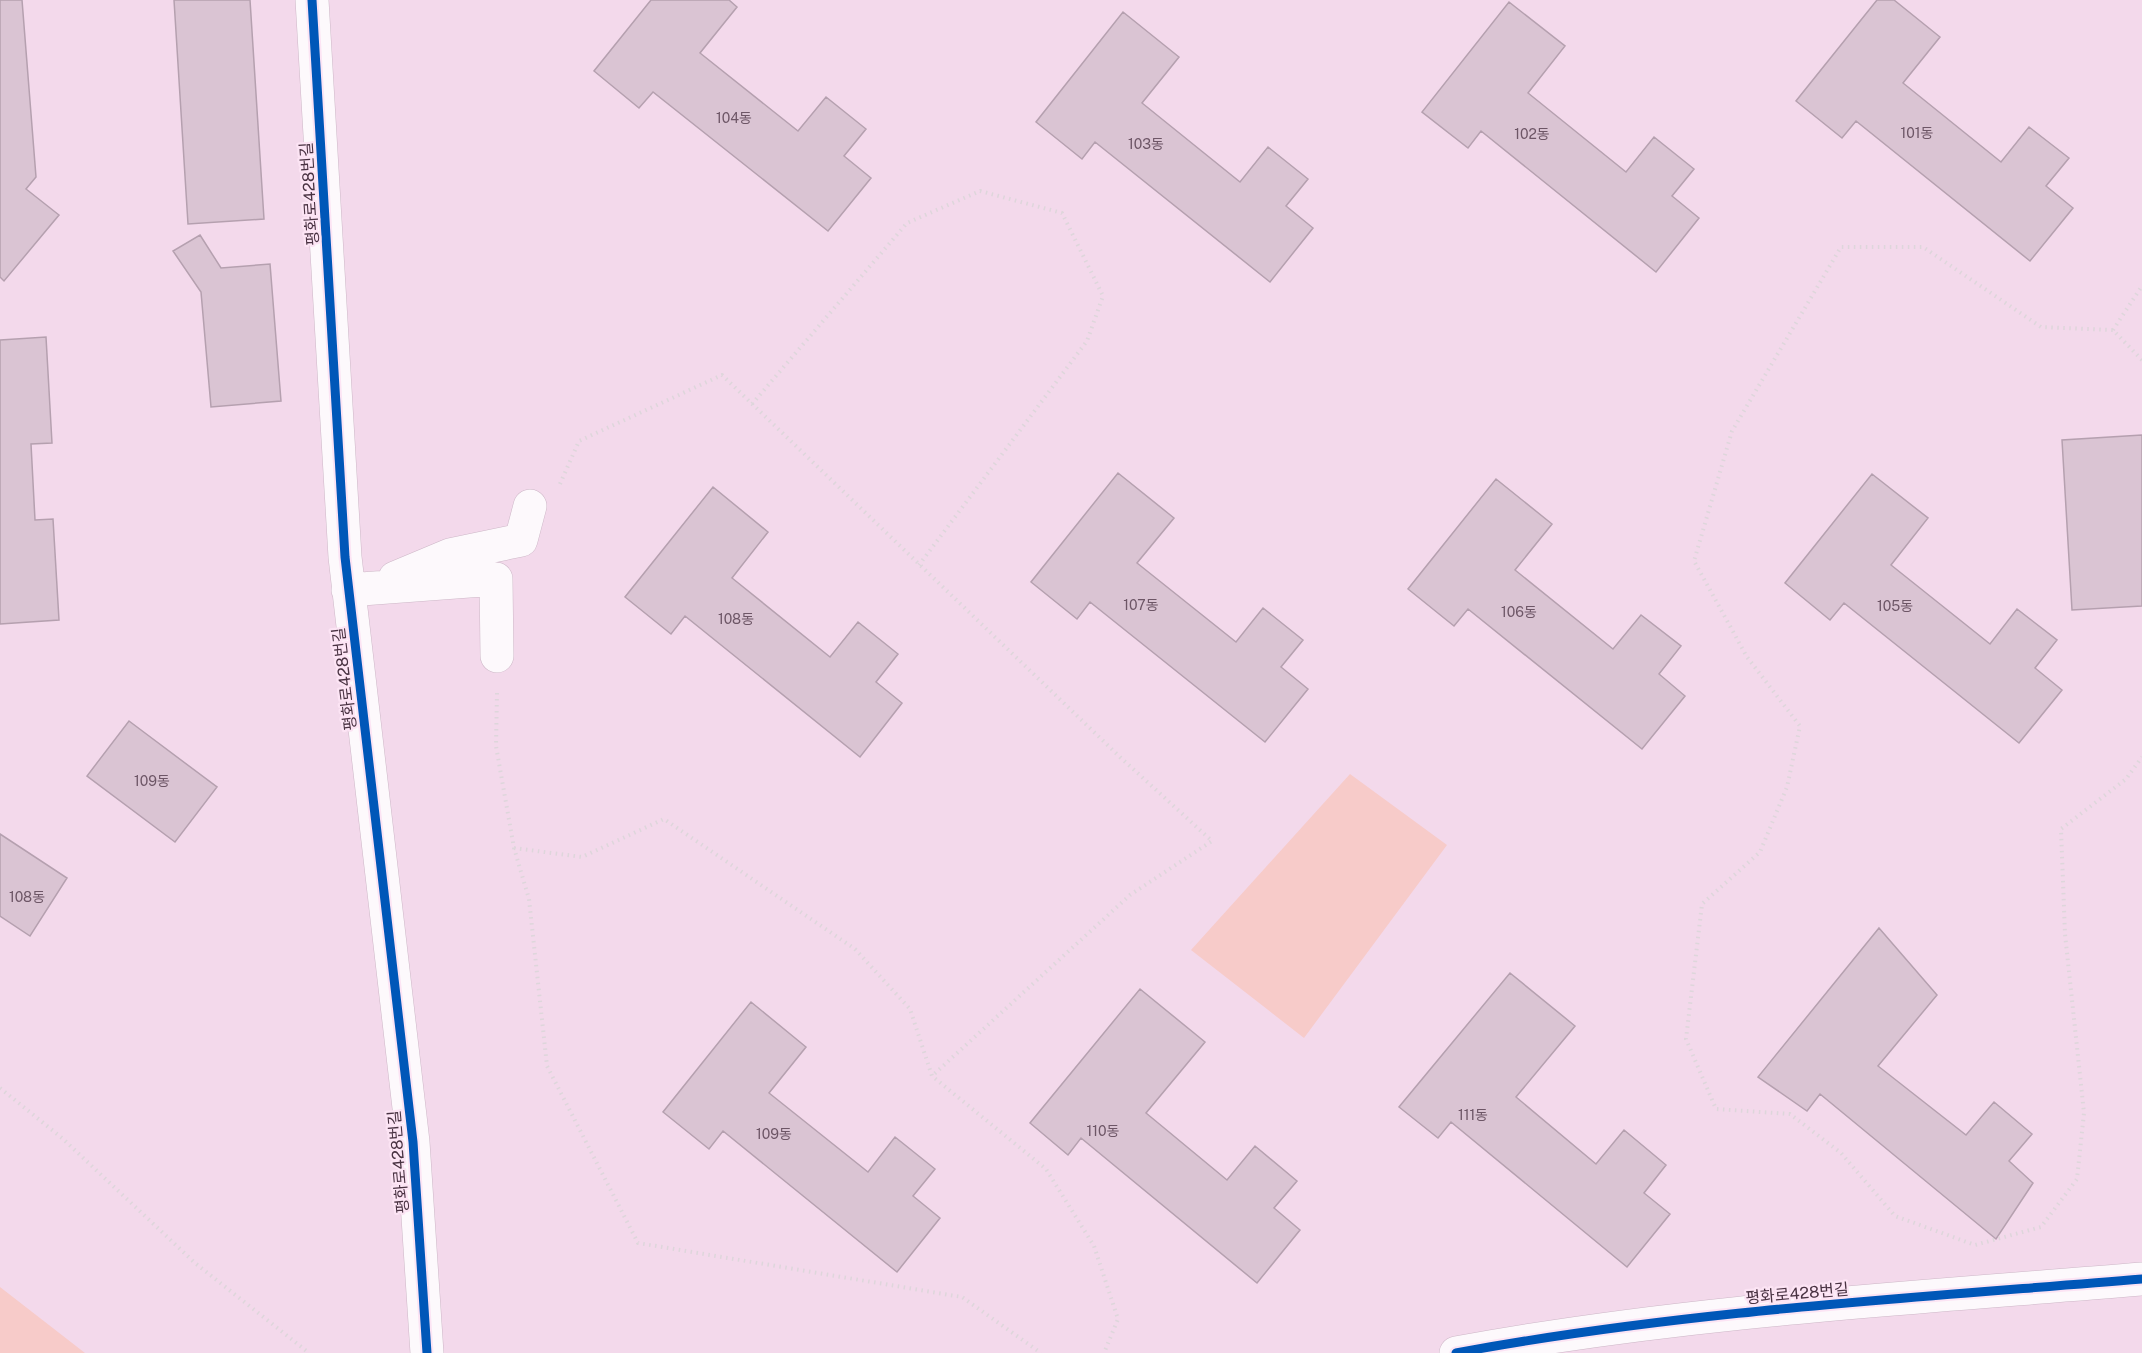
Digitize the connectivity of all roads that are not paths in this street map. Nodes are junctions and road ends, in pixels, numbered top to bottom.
1 (312, 0) edge
2 (530, 506) dead end
3 (360, 589) junction
4 (497, 656) road end
5 (2142, 1279) edge
6 (427, 1353) edge
7 (1456, 1353) edge

1 - 3 street, 평화로428번길
2 - 3 street
3 - 4 street
3 - 6 street, 평화로428번길
5 - 7 street, 평화로428번길

